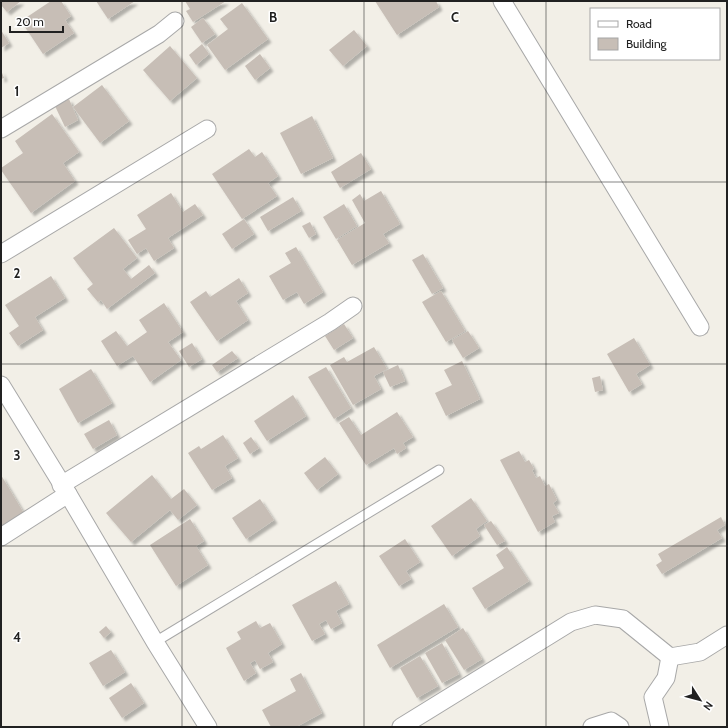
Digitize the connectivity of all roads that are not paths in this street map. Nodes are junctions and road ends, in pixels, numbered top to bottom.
1 (502, 1) edge
2 (175, 21) dead end
3 (1, 129) edge
4 (207, 129) dead end
5 (1, 254) edge
6 (353, 306) dead end
7 (700, 327) dead end
8 (1, 385) edge
9 (439, 470) dead end
10 (65, 490) junction
11 (1, 537) edge
12 (727, 635) edge
13 (155, 642) junction
14 (670, 657) junction
15 (208, 727) edge
16 (401, 727) edge
17 (592, 727) edge
18 (620, 727) edge
19 (660, 727) edge

1 - 7 street
2 - 3 street
4 - 5 street
6 - 10 street
8 - 10 street
9 - 13 lane
10 - 11 street
10 - 13 street
12 - 14 street
13 - 15 street
14 - 16 street
14 - 19 street
17 - 18 street

